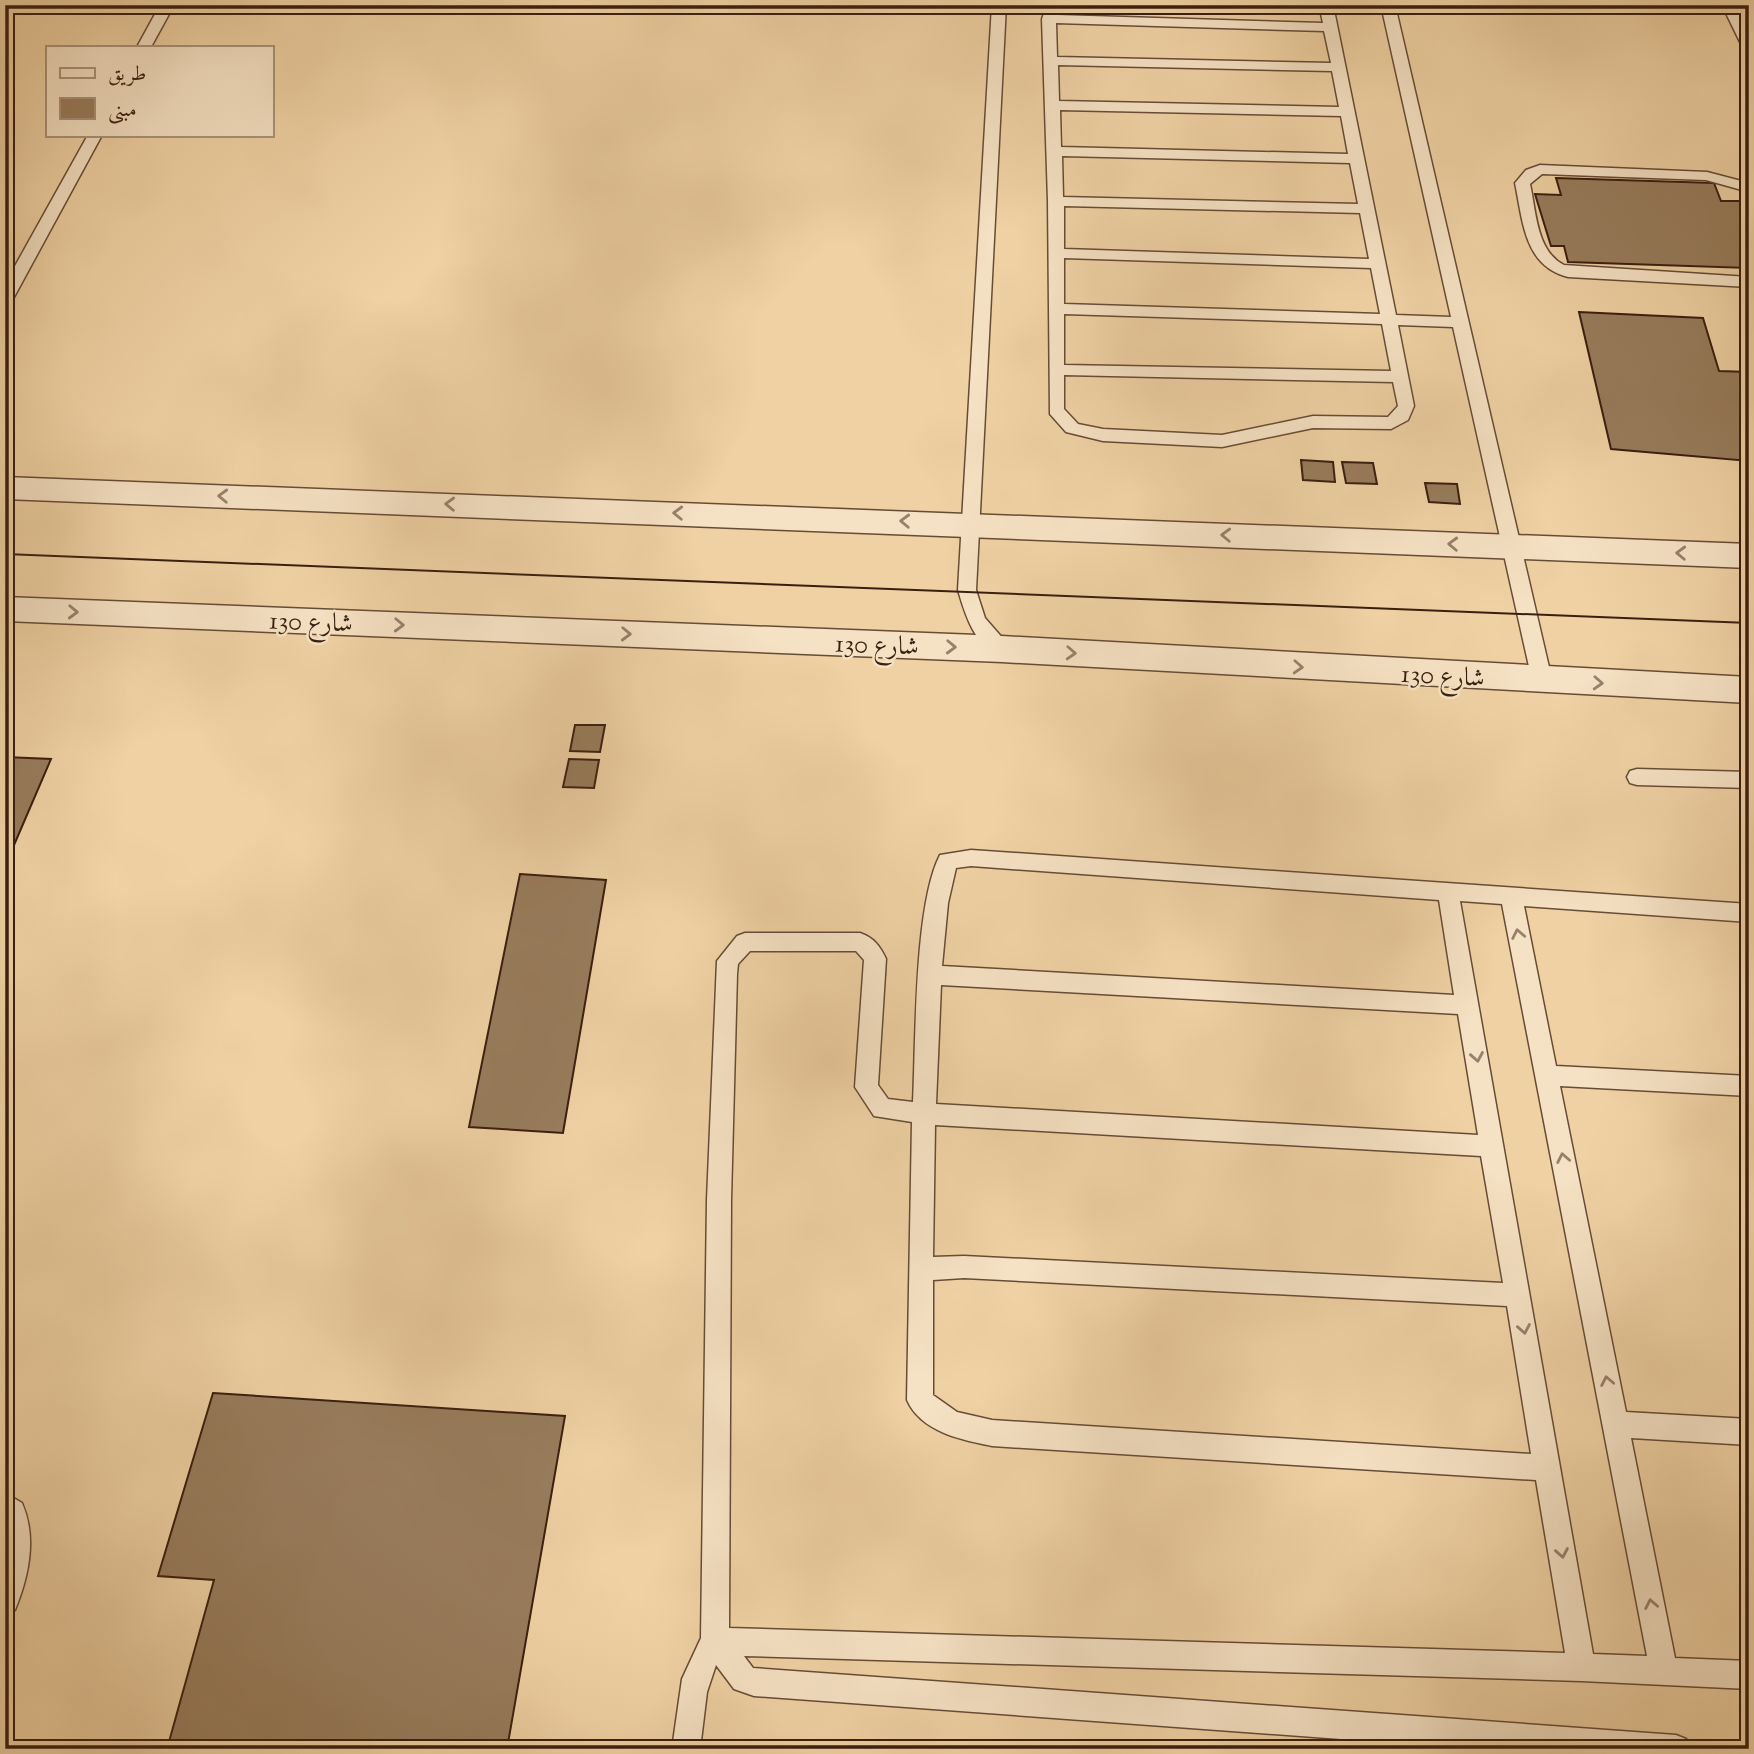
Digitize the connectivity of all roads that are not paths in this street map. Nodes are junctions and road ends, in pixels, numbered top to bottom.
1 (167, 5) edge
2 (999, 5) edge
3 (1326, 5) edge
4 (1388, 5) edge
5 (1734, 5) edge
6 (1051, 12) edge
7 (1330, 27) junction
8 (1749, 37) edge
9 (145, 46) edge
10 (1050, 61) junction
11 (1339, 67) junction
12 (1050, 106) junction
13 (1349, 112) junction
14 (95, 136) edge
15 (1053, 151) junction
16 (1358, 159) junction
17 (1749, 188) edge
18 (1056, 201) junction
19 (1368, 209) junction
20 (1055, 253) junction
21 (1380, 264) junction
22 (1749, 282) edge
23 (5, 299) edge
24 (1056, 309) junction
25 (1391, 319) junction
26 (1460, 322) junction
27 (1056, 370) junction
28 (1402, 377) junction
29 (5, 488) edge
30 (973, 524) junction
31 (1511, 547) junction
32 (1749, 556) edge
33 (5, 609) edge
34 (1002, 649) junction
35 (1542, 680) junction
36 (1749, 690) edge
37 (1637, 777) dead end
38 (1749, 780) edge
39 (1448, 893) junction
40 (1511, 895) junction
41 (1749, 913) edge
42 (931, 975) junction
43 (1468, 1005) junction
44 (1546, 1075) junction
45 (1749, 1086) edge
46 (923, 1113) junction
47 (1492, 1146) junction
48 (921, 1269) junction
49 (1518, 1295) junction
50 (1615, 1424) junction
51 (1749, 1432) edge
52 (1547, 1468) junction
53 (5, 1506) edge
54 (5, 1600) edge
55 (715, 1641) junction
56 (1581, 1667) junction
57 (1664, 1671) junction
58 (1749, 1675) edge
59 (686, 1749) edge
60 (1676, 1749) edge

1 - 9 lane
2 - 30 lane
3 - 7 lane
4 - 26 lane
5 - 8 street
6 - 7 lane
6 - 10 lane
7 - 11 lane
10 - 11 lane
10 - 12 lane
11 - 13 lane
12 - 13 lane
12 - 15 lane
13 - 16 lane
14 - 23 lane
15 - 16 lane
15 - 18 lane
16 - 19 lane
17 - 22 lane
18 - 19 lane
18 - 20 lane
19 - 21 lane
20 - 21 lane
20 - 24 lane
21 - 25 lane
24 - 25 lane
24 - 27 lane
25 - 26 lane
25 - 28 lane
26 - 31 lane
27 - 28 lane
27 - 28 lane
30 -> 29 street
31 -> 30 street
30 - 34 lane
32 -> 31 street
31 - 35 lane
33 -> 34 street, شارع 130
34 -> 35 street, شارع 130
35 -> 36 street, شارع 130
37 - 38 lane
39 - 40 lane
39 - 42 lane
39 - 43 lane
40 - 41 lane
44 -> 40 lane
42 - 43 lane
42 - 46 lane
43 -> 47 lane
44 - 45 lane
50 -> 44 lane
46 - 47 lane
46 - 48 lane
46 - 55 lane
47 - 49 lane
48 - 49 lane
48 - 52 lane
49 -> 52 lane
50 - 51 lane
57 -> 50 lane
52 -> 56 lane
53 - 54 lane
55 - 56 lane
55 - 59 lane
55 - 60 lane
56 - 57 lane
57 - 58 lane

